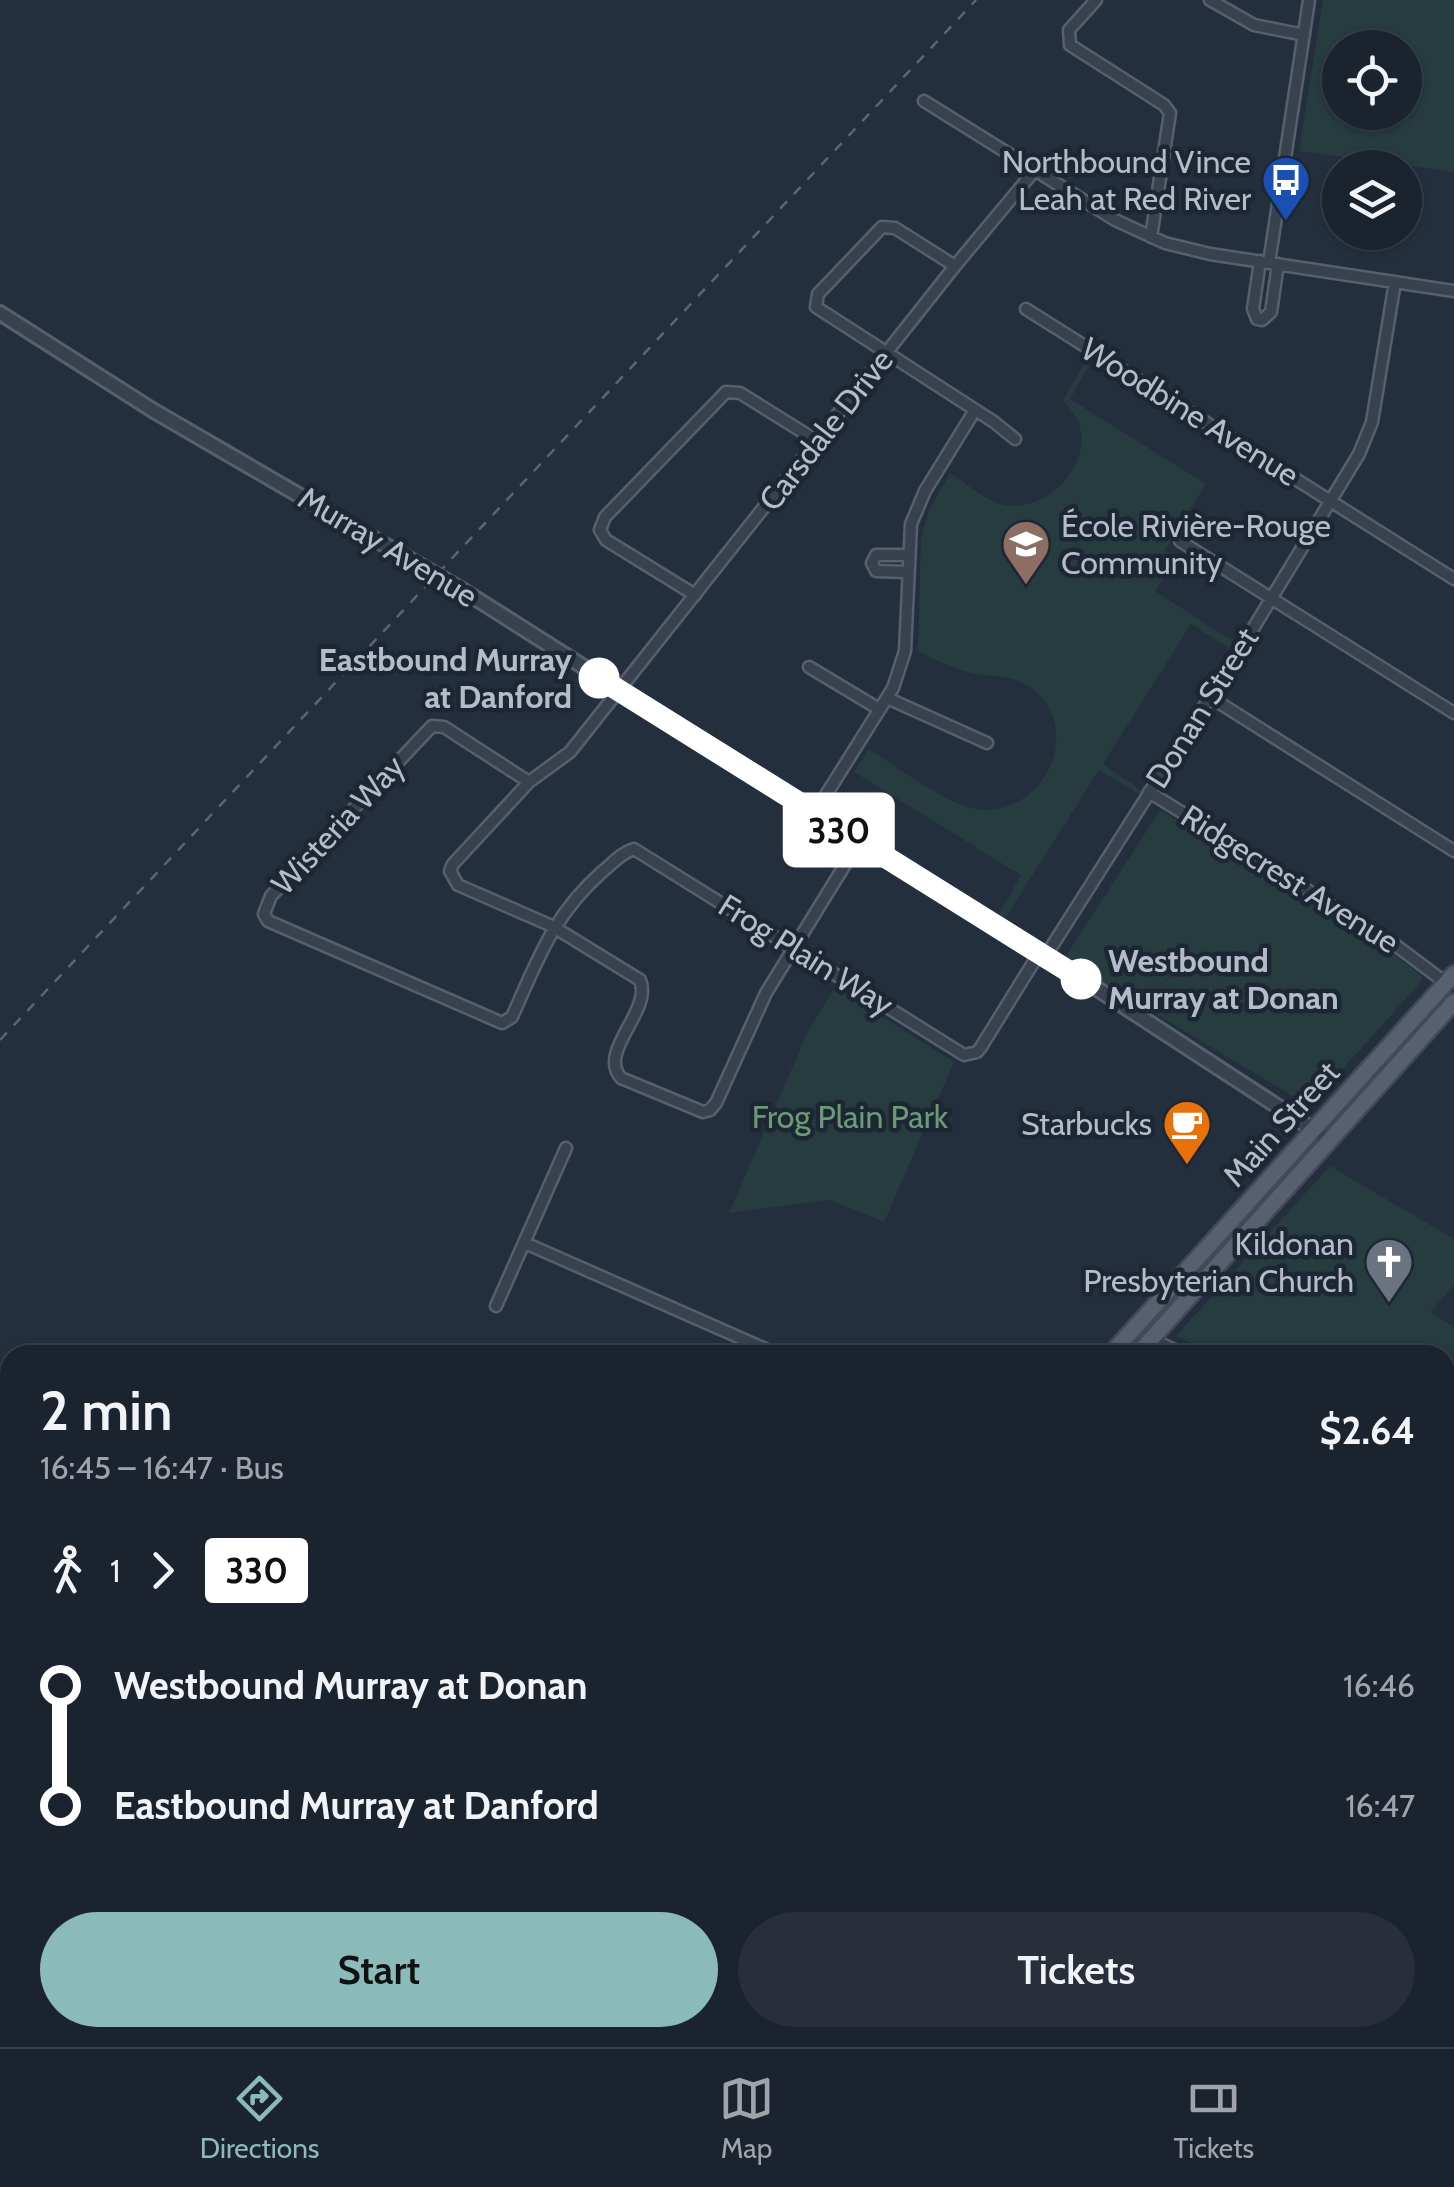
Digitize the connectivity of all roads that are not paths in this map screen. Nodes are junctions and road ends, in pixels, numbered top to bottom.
1 (1096, 0) edge
2 (1210, 0) edge
3 (1310, 0) edge
4 (1304, 35) junction
5 (924, 100) dead end
6 (1035, 170) junction
7 (1151, 236) junction
8 (1269, 262) junction
9 (955, 266) junction
10 (1395, 282) junction
11 (1454, 291) edge
12 (1026, 309) dead end
13 (0, 313) edge
14 (887, 354) junction
15 (976, 410) junction
16 (1015, 439) dead end
17 (817, 441) junction
18 (1330, 503) junction
19 (1180, 542) dead end
20 (908, 555) junction
21 (908, 572) junction
22 (1454, 579) edge
23 (695, 595) junction
24 (1270, 598) junction
25 (809, 667) dead end
26 (620, 691) junction
27 (1210, 697) junction
28 (887, 698) junction
29 (879, 709) junction
30 (1454, 712) edge
31 (986, 743) dead end
32 (530, 782) junction
33 (1149, 792) junction
34 (814, 814) junction
35 (859, 842) junction
36 (1454, 851) edge
37 (552, 926) junction
38 (794, 948) junction
39 (1042, 956) junction
40 (1452, 981) edge
41 (1454, 1002) edge
42 (1446, 1017) edge
43 (1313, 1129) junction
44 (1329, 1140) junction
45 (566, 1148) dead end
46 (525, 1243) junction
47 (496, 1306) dead end
48 (1151, 1339) junction
49 (756, 1345) edge
50 (1119, 1345) edge
51 (1145, 1345) edge
52 (1164, 1345) edge

1 - 7 street
2 - 4 street
3 - 4 street
4 - 8 street
5 - 6 street
6 - 7 street
6 - 9 street, Carsdale Drive
7 - 8 street
8 - 8 street
8 - 10 street
9 - 14 street, Carsdale Drive
9 - 14 street
10 - 11 street
10 - 18 street, Donan Street
12 - 18 street, Woodbine Avenue
13 - 26 street, Murray Avenue
14 - 15 street
14 - 17 street, Carsdale Drive
15 - 16 street
15 - 20 street
17 - 23 street, Carsdale Drive
17 - 23 street
18 - 22 street, Woodbine Avenue
18 - 24 street, Donan Street
19 - 24 street
20 - 21 street
20 - 21 street
21 - 28 street
23 - 26 street, Carsdale Drive
24 - 27 street, Donan Street
24 - 30 street
25 - 29 street
26 - 32 street, Carsdale Drive
26 - 34 street, Murray Avenue
27 - 33 street, Donan Street
27 - 36 street
28 - 29 street
28 - 31 street
29 - 34 street
32 - 37 street, Carsdale Drive
32 - 37 street, Wisteria Way
33 - 39 street, Donan Street
33 - 40 street, Ridgecrest Avenue
34 - 35 street, Murray Avenue
35 - 38 street
35 - 39 street, Murray Avenue
37 - 38 street, Frog Plain Way
37 - 38 street
38 - 39 street, Frog Plain Way
39 - 43 street, Murray Avenue
40 - 43 main road, Main Street
41 - 42 main road, Main Street
42 - 44 main road, Main Street
43 - 44 street, Murray Avenue
43 - 50 main road, Main Street
44 - 48 main road, Main Street
45 - 46 street
46 - 47 street
46 - 49 street
48 - 51 main road, Main Street
48 - 52 street

